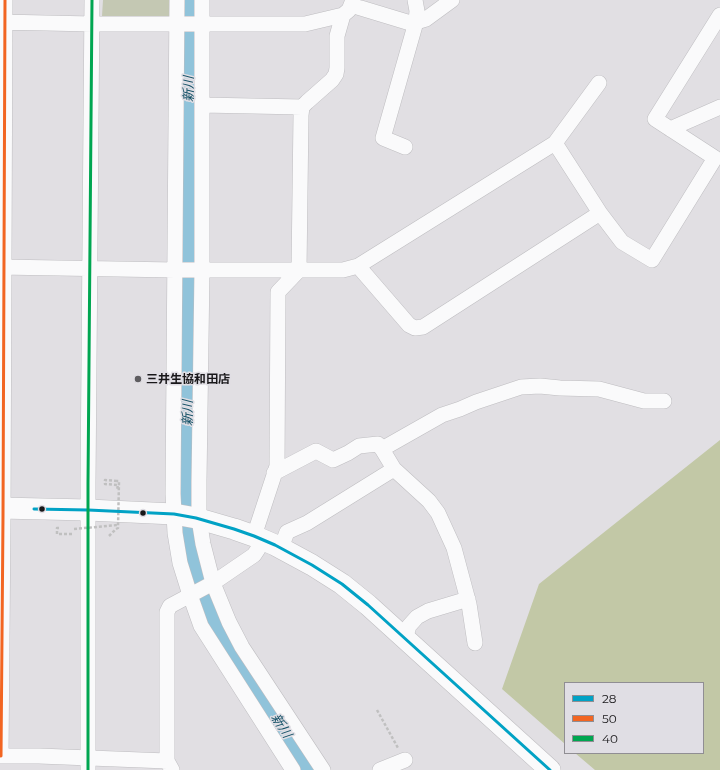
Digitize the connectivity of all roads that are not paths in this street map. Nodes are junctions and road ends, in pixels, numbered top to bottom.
1 (5, 0) edge
2 (92, 0) edge
3 (177, 0) edge
4 (202, 0) edge
5 (415, 0) edge
6 (452, 0) edge
7 (349, 7) edge
8 (720, 15) edge
9 (2, 22) edge
10 (416, 22) junction
11 (92, 24) junction
12 (190, 24) junction
13 (599, 83) dead end
14 (202, 105) junction
15 (720, 107) edge
16 (302, 108) junction
17 (670, 129) junction
18 (555, 143) junction
19 (405, 147) dead end
20 (600, 213) junction
21 (358, 266) junction
22 (2, 267) edge
23 (90, 268) junction
24 (179, 270) junction
25 (200, 270) junction
26 (299, 270) junction
27 (664, 400) dead end
28 (382, 449) junction
29 (394, 469) junction
30 (274, 473) junction
31 (1, 508) edge
32 (88, 510) junction
33 (188, 517) junction
34 (258, 537) junction
35 (281, 548) junction
36 (203, 588) junction
37 (468, 599) junction
38 (405, 639) junction
39 (475, 643) dead end
40 (0, 756) edge
41 (405, 760) road end
42 (88, 764) edge
43 (169, 766) edge
44 (293, 770) edge
45 (323, 770) edge
46 (380, 770) edge
47 (550, 770) edge

1 - 9 street
2 - 11 street
3 - 12 street
4 - 12 street
5 - 10 street
6 - 10 street
7 - 10 street
7 - 12 street
7 - 16 street
8 - 17 street
9 - 11 street
9 - 22 street
10 - 19 street
11 - 12 street
11 - 23 street
12 - 14 street
12 - 24 street
13 - 18 street
14 - 16 street
14 - 25 street
15 - 17 street
16 - 26 street
17 - 20 street
18 - 20 street
18 - 21 street
20 - 21 street
21 - 26 street
22 - 23 street
22 - 31 street
23 - 24 street
23 - 32 street
24 - 25 street
24 - 33 street
25 - 26 street
25 - 33 street
26 - 30 street
27 - 28 street
28 - 29 street
28 - 30 street
29 - 35 street
29 - 37 street
30 - 34 street
31 - 32 highway
31 - 40 street
32 - 33 highway
32 - 42 street
33 - 34 highway
33 - 36 street
33 - 36 street
34 - 35 highway
34 - 36 street
35 - 38 highway
36 - 43 street
36 - 44 street
36 - 45 street
37 - 38 street
37 - 39 street
38 - 47 highway
40 - 42 street
41 - 46 street
42 - 43 street

